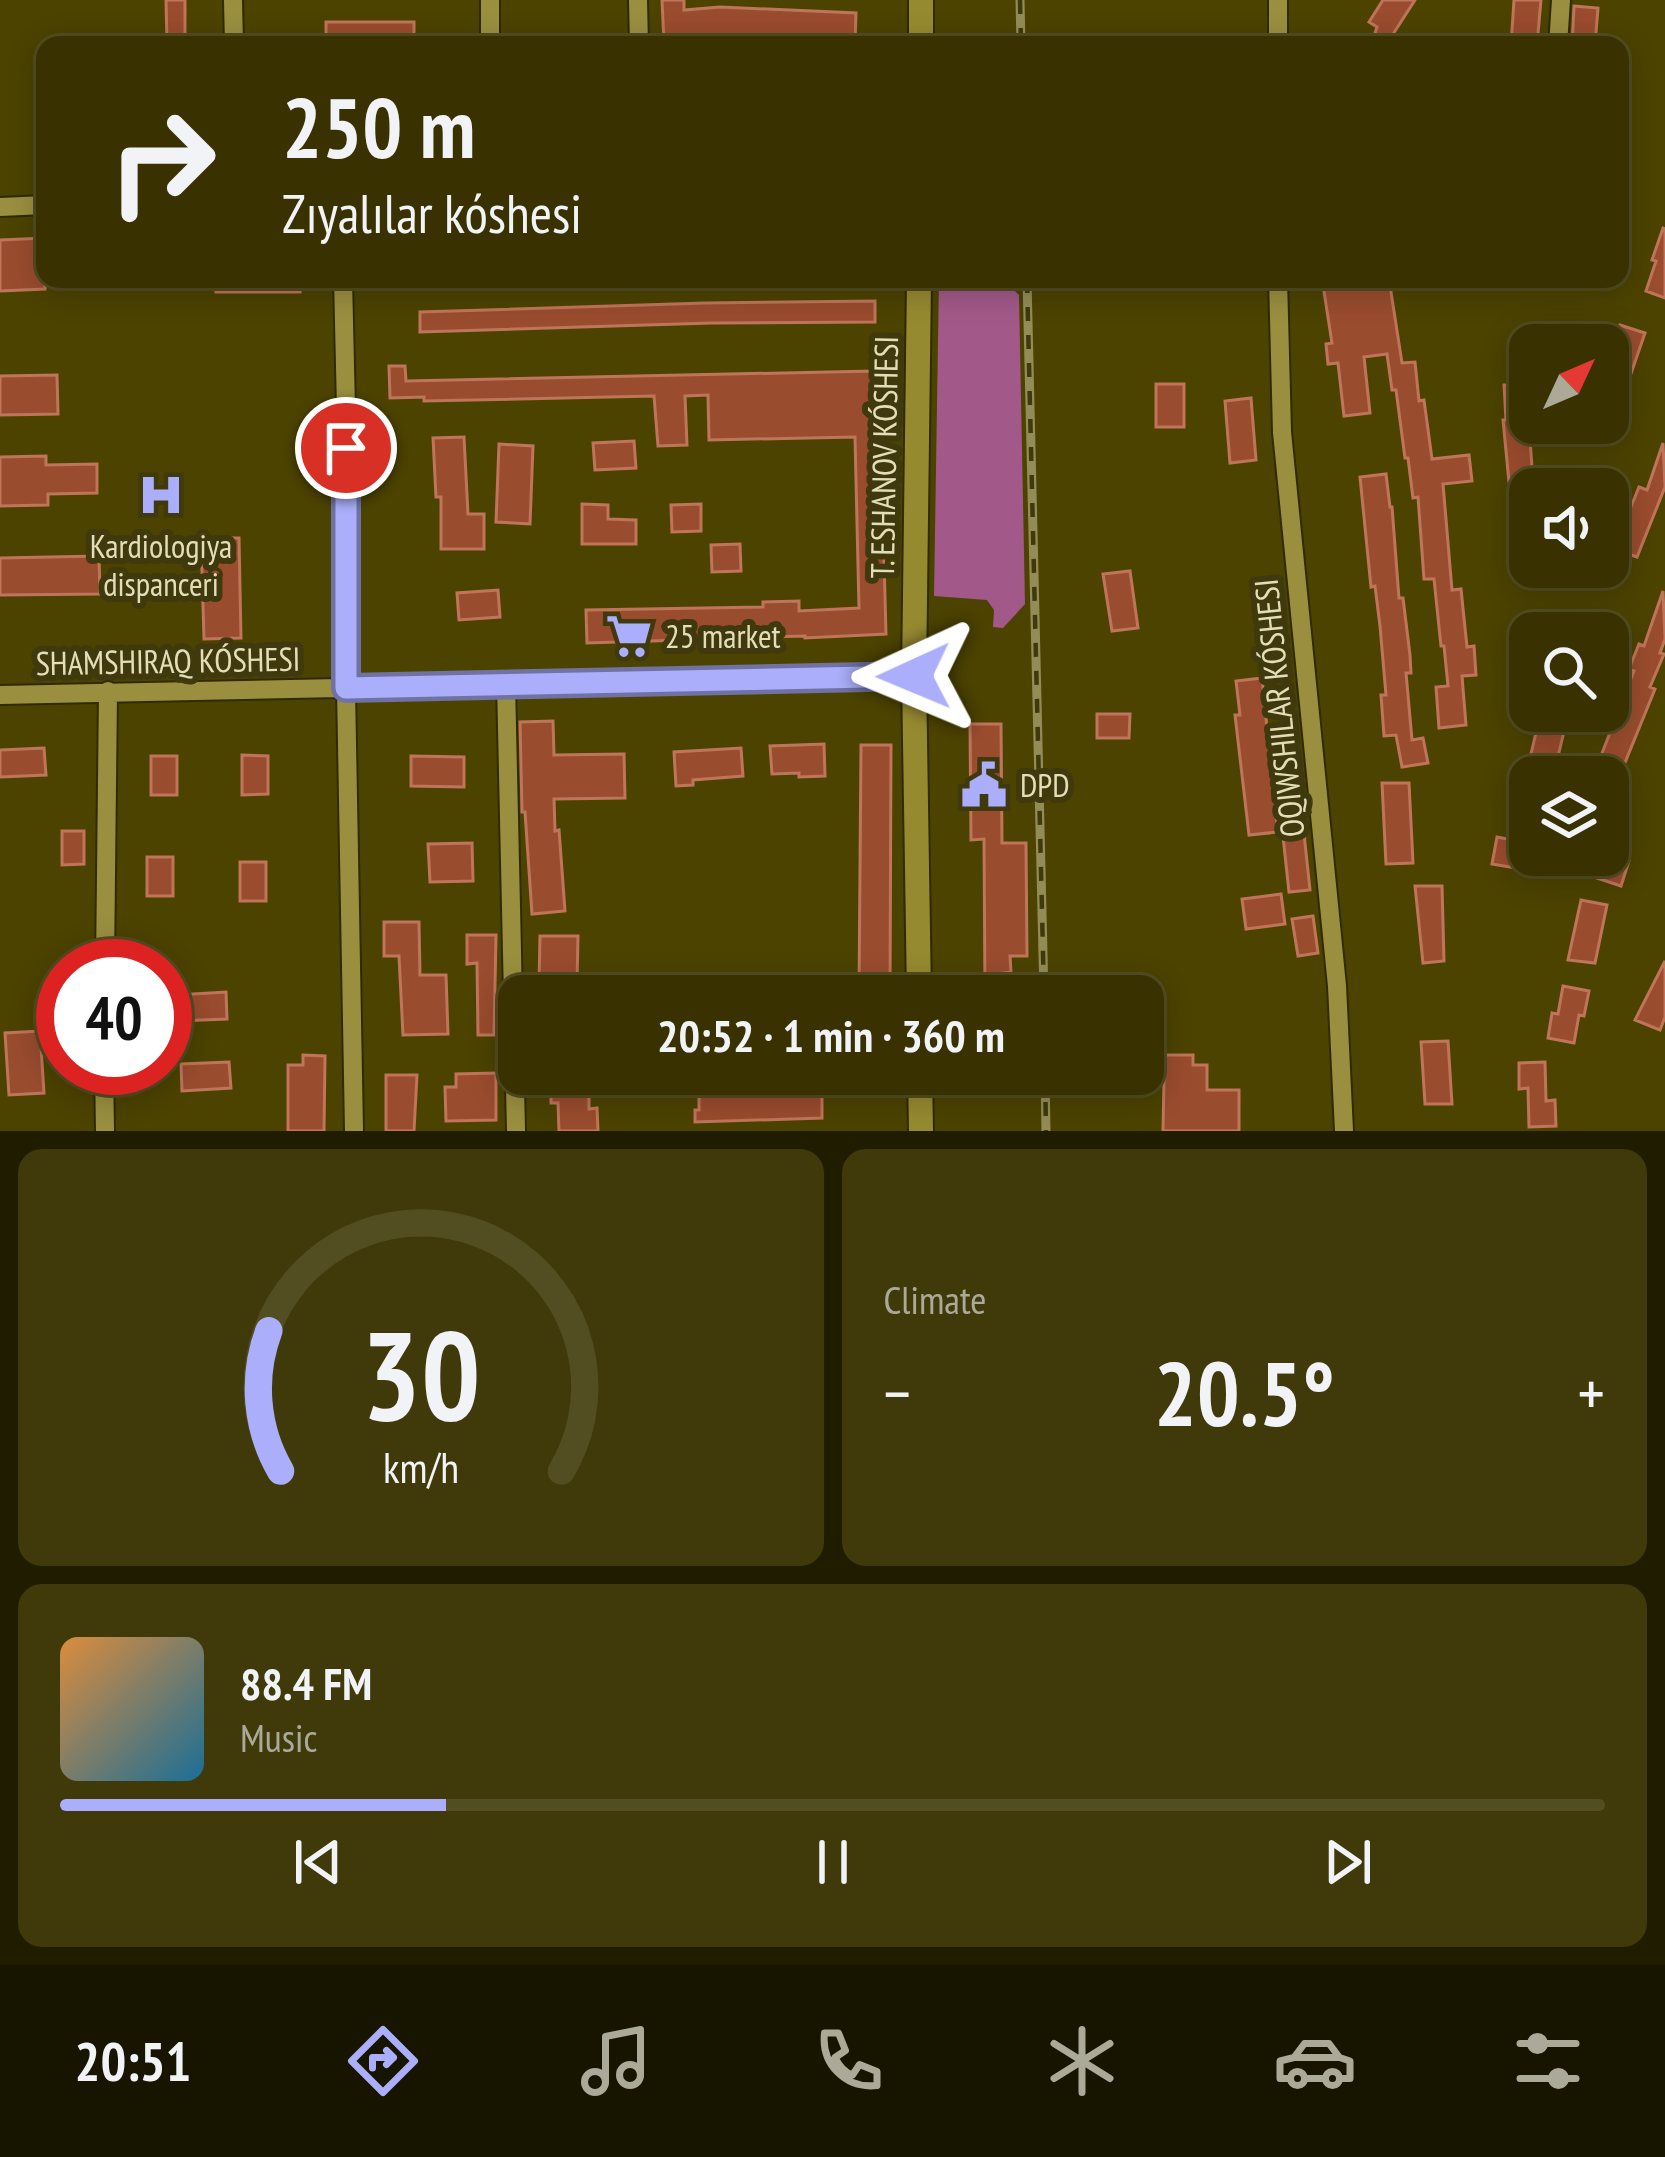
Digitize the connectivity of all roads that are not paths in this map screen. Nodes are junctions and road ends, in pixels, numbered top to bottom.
1 (233, 0) edge
2 (490, 0) edge
3 (638, 0) edge
4 (921, 0) edge
5 (1278, 0) edge
6 (1562, 0) edge
7 (234, 36) edge
8 (490, 36) edge
9 (639, 36) edge
10 (921, 36) edge
11 (1277, 36) edge
12 (1559, 36) edge
13 (36, 206) edge
14 (0, 207) edge
15 (343, 288) edge
16 (919, 288) edge
17 (1278, 288) edge
18 (914, 676) junction
19 (506, 683) junction
20 (346, 688) junction
21 (108, 691) junction
22 (0, 695) edge
23 (105, 939) edge
24 (919, 975) edge
25 (104, 1095) edge
26 (920, 1095) edge
27 (105, 1131) edge
28 (354, 1131) edge
29 (515, 1131) edge
30 (921, 1131) edge
31 (1344, 1131) edge

1 - 7 street
2 - 8 street
3 - 9 street
4 - 10 main road
5 - 11 street
6 - 12 street
13 - 14 street
15 - 20 street
16 - 18 main road, T. ESHANOV KÓSHESI
17 - 31 street
18 - 19 street
18 - 24 main road, T. ESHANOV KÓSHESI
19 - 20 street
19 - 29 street
20 - 21 street
20 - 28 street
21 - 22 street
21 - 23 street
25 - 27 street
26 - 30 main road

